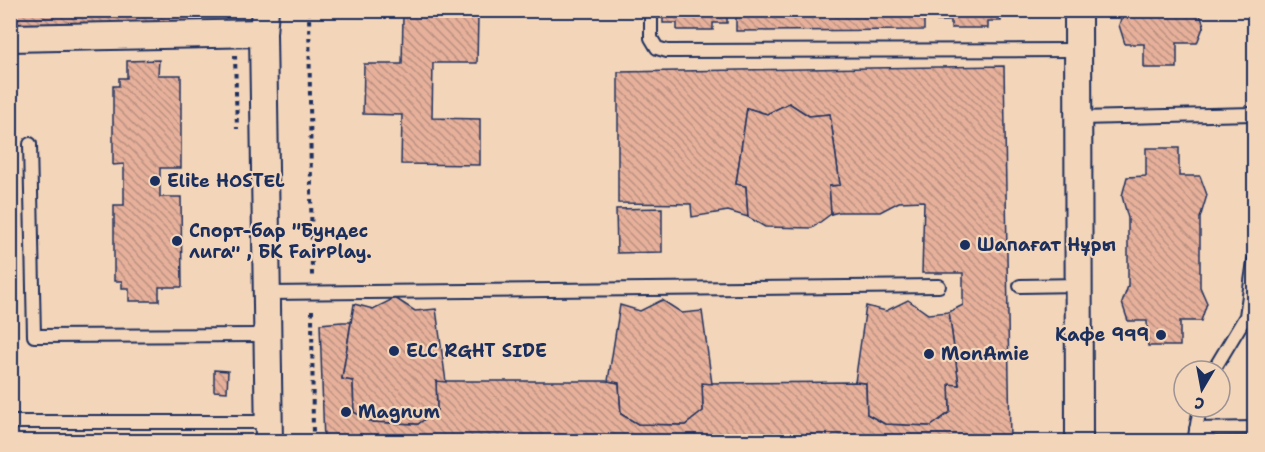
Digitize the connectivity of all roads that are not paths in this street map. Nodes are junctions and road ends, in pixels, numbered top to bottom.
1 (651, 10) edge
2 (1078, 10) edge
3 (264, 22) edge
4 (10, 38) edge
5 (1078, 50) junction
6 (1254, 114) edge
7 (1078, 118) junction
8 (30, 144) dead end
9 (1254, 261) edge
10 (1080, 285) junction
11 (939, 286) dead end
12 (1020, 286) dead end
13 (268, 293) junction
14 (268, 335) junction
15 (1220, 359) edge
16 (1198, 419) edge
17 (10, 422) edge
18 (1254, 428) edge
19 (269, 432) edge
20 (1195, 435) edge
21 (1079, 441) edge

1 - 5 lane
2 - 5 street
3 - 4 street
3 - 13 street
5 - 7 street
6 - 7 lane
7 - 10 street
8 - 14 lane
9 - 15 lane
10 - 12 lane
10 - 21 street
11 - 13 lane
13 - 14 street
14 - 19 street
16 - 20 lane
17 - 19 lane
18 - 20 lane

